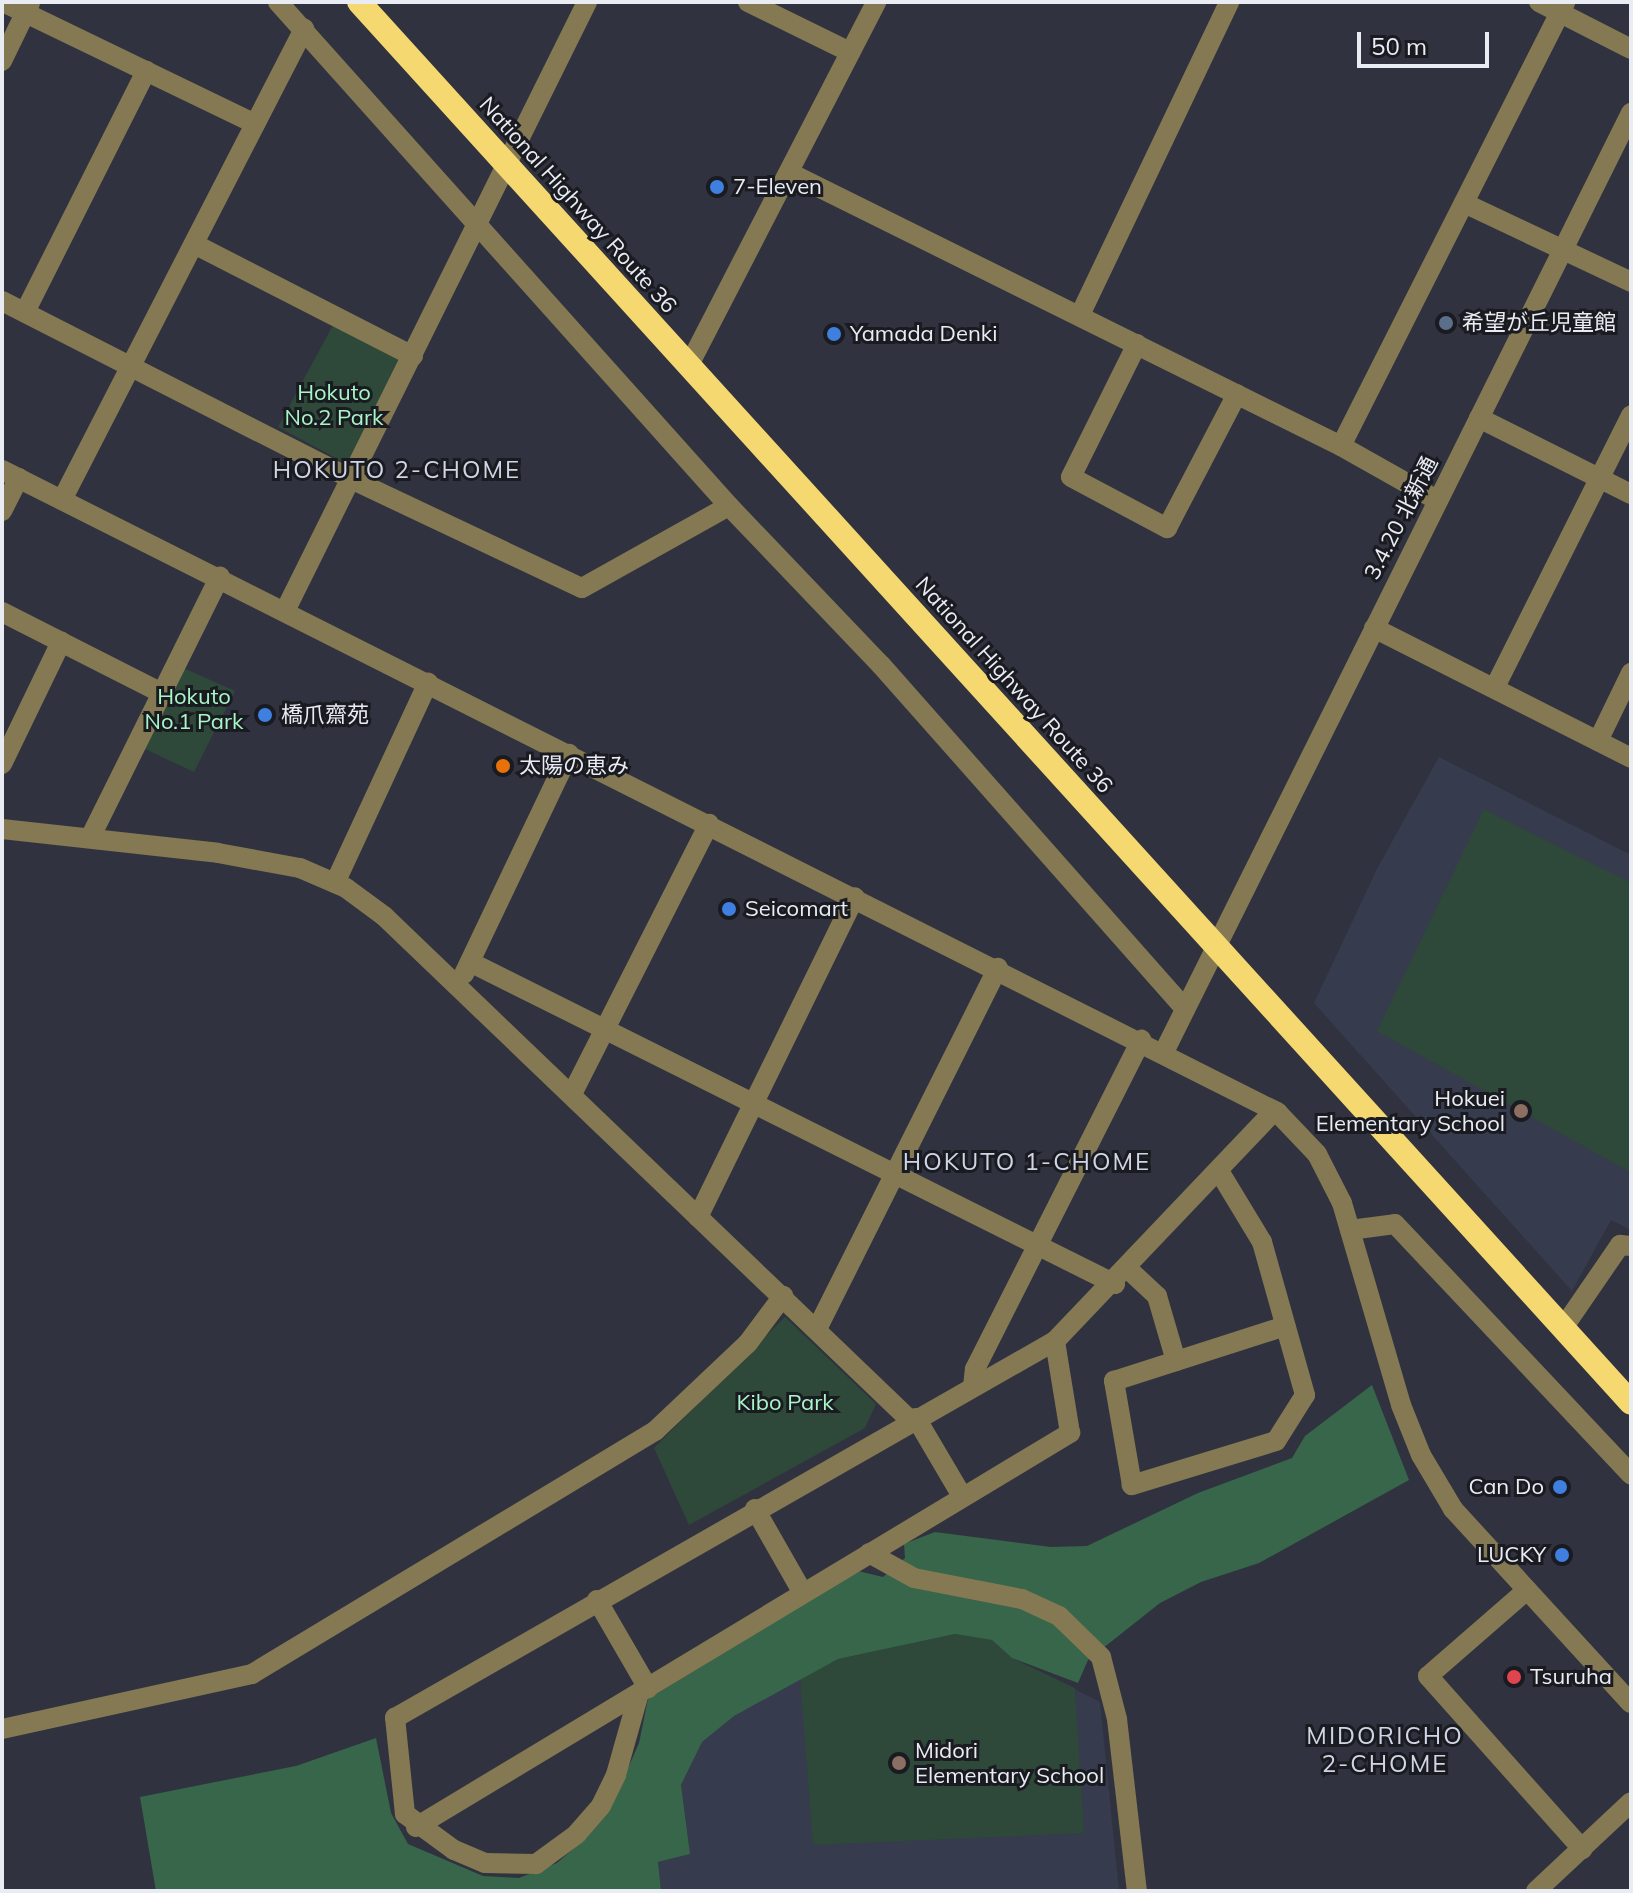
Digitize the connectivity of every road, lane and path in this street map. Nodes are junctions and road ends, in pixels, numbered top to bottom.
1 (3, 2) edge
2 (278, 2) edge
3 (359, 2) edge
4 (587, 2) edge
5 (748, 2) edge
6 (876, 2) edge
7 (1229, 2) edge
8 (1539, 2) edge
9 (1563, 7) edge
10 (28, 8) edge
11 (304, 29) junction
12 (1631, 49) edge
13 (850, 52) junction
14 (2, 61) edge
15 (146, 71) junction
16 (1631, 113) edge
17 (255, 124) junction
18 (506, 164) junction
19 (790, 173) junction
20 (1464, 203) junction
21 (478, 226) junction
22 (194, 244) junction
23 (1563, 249) junction
24 (1631, 282) edge
25 (2, 301) edge
26 (25, 312) junction
27 (1080, 315) junction
28 (1137, 344) junction
29 (413, 356) junction
30 (131, 365) junction
31 (689, 365) junction
32 (1237, 394) junction
33 (1631, 415) edge
34 (1479, 418) junction
35 (1341, 446) junction
36 (10, 474) edge
37 (1599, 478) junction
38 (351, 479) junction
39 (1631, 494) edge
40 (62, 500) junction
41 (1437, 500) junction
42 (729, 506) junction
43 (2, 511) edge
44 (220, 576) junction
45 (285, 611) junction
46 (2, 612) edge
47 (1374, 628) junction
48 (61, 642) junction
49 (1631, 673) edge
50 (428, 683) junction
51 (1495, 687) junction
52 (162, 693) junction
53 (1598, 741) junction
54 (569, 754) junction
55 (1631, 758) edge
56 (2, 764) edge
57 (709, 824) junction
58 (2, 829) edge
59 (90, 838) junction
60 (335, 883) junction
61 (855, 897) junction
62 (1214, 945) junction
63 (470, 962) junction
64 (998, 968) junction
65 (458, 987) junction
66 (1185, 1009) junction
67 (603, 1029) junction
68 (1141, 1040) junction
69 (1164, 1052) junction
70 (572, 1094) junction
71 (755, 1105) junction
72 (1274, 1111) junction
73 (1219, 1171) junction
74 (896, 1175) junction
75 (698, 1217) junction
76 (1350, 1230) junction
77 (1037, 1246) junction
78 (1631, 1246) edge
79 (1121, 1276) junction
80 (783, 1296) junction
81 (1285, 1326) junction
82 (1563, 1328) junction
83 (817, 1329) junction
84 (1055, 1341) junction
85 (1176, 1361) junction
86 (973, 1387) junction
87 (1631, 1403) edge
88 (913, 1419) junction
89 (1631, 1474) edge
90 (962, 1496) junction
91 (755, 1509) junction
92 (869, 1553) junction
93 (1527, 1590) junction
94 (803, 1593) junction
95 (597, 1600) junction
96 (643, 1690) junction
97 (1631, 1703) edge
98 (2, 1729) edge
99 (1631, 1802) edge
100 (416, 1827) junction
101 (1582, 1849) junction
102 (1137, 1891) edge
103 (1536, 1891) edge

1 - 10 street
2 - 11 street
3 - 18 highway, National Highway Route 36
4 - 18 street
5 - 13 street
6 - 13 street
7 - 27 street
8 - 9 street
9 - 12 street
9 - 20 street
10 - 14 street
10 - 15 street
11 - 17 street
11 - 21 street
13 - 19 street
15 - 17 street
15 - 26 street
16 - 23 street, 3.4.20 北新通
17 - 22 street
18 - 21 street
18 - 31 highway, National Highway Route 36
19 - 27 street
19 - 31 street
20 - 23 street
20 - 35 street
21 - 29 street
21 - 42 street
22 - 29 street
22 - 30 street
23 - 24 street
23 - 34 street, 3.4.20 北新通
25 - 26 street
26 - 30 street
27 - 28 street
28 - 32 street
28 - 32 street
29 - 38 street
30 - 38 street
30 - 40 street
31 - 62 highway, National Highway Route 36
32 - 35 street
33 - 37 street
34 - 37 street
34 - 41 street, 3.4.20 北新通
35 - 41 street
36 - 40 street
36 - 43 street
37 - 39 street
37 - 51 street
38 - 42 street
38 - 45 street
40 - 44 street
41 - 47 street, 3.4.20 北新通
42 - 66 street
44 - 45 street
44 - 52 street
45 - 50 street
46 - 48 street
47 - 51 street
47 - 62 street, 3.4.20 北新通
48 - 52 street
48 - 56 street
49 - 53 street
50 - 54 street
50 - 60 street
51 - 53 street
52 - 59 street
53 - 55 street
54 - 57 street
54 - 63 street
57 - 61 street
57 - 67 street
58 - 59 street
59 - 60 street
60 - 65 street
61 - 64 street
61 - 71 street
62 - 66 street, 3.4.20 北新通
62 - 82 highway, National Highway Route 36
63 - 65 street
63 - 67 street
64 - 68 street
64 - 74 street
65 - 70 street
66 - 69 street, 3.4.20 北新通
67 - 70 street
67 - 71 street
68 - 69 street
68 - 77 street
69 - 72 street
70 - 75 street
71 - 74 street
71 - 75 street
72 - 73 street
72 - 76 street
73 - 79 street
73 - 81 street
74 - 77 street
74 - 83 street
75 - 80 street
76 - 89 street
76 - 93 street
77 - 79 street
77 - 86 street
78 - 82 street
79 - 84 street
79 - 85 street
80 - 83 street
80 - 98 street
81 - 85 street
81 - 85 street
82 - 87 highway, National Highway Route 36
83 - 88 street
84 - 86 street
84 - 90 street
86 - 88 street
88 - 90 street
88 - 91 street
90 - 92 street
91 - 94 street
91 - 95 street
92 - 94 street
92 - 102 street
93 - 97 street
93 - 101 street
94 - 96 street
95 - 96 street
95 - 100 street
96 - 100 street
96 - 100 street
99 - 101 street
101 - 103 street

